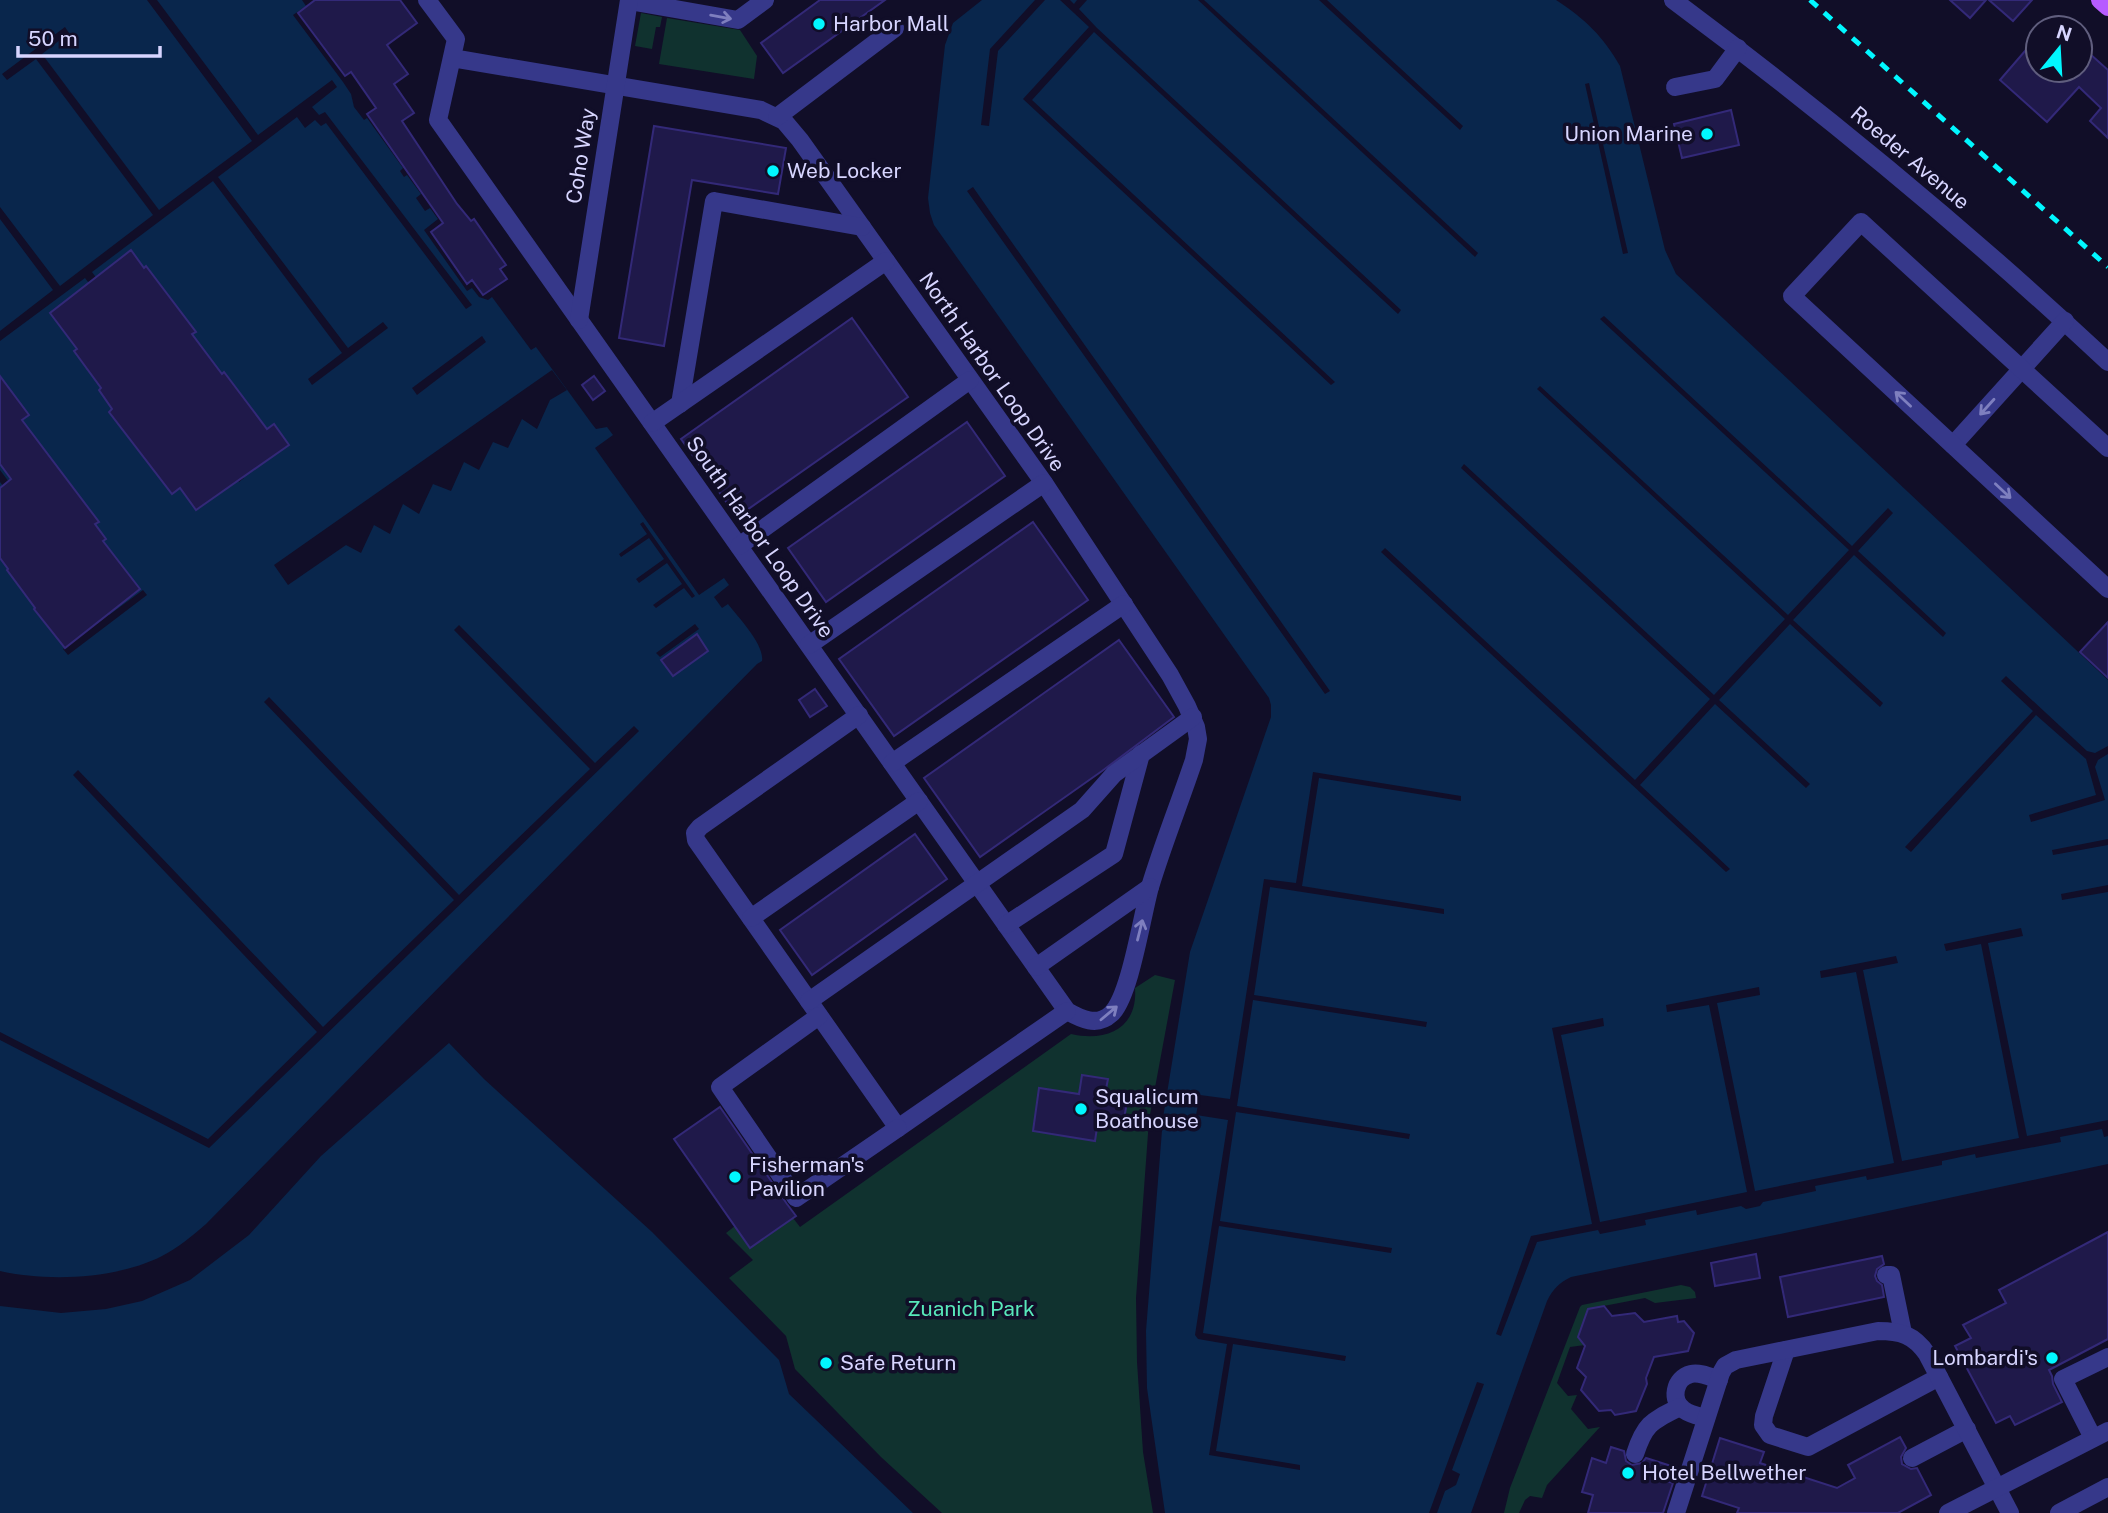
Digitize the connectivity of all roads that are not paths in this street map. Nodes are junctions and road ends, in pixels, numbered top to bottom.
1 (427, 0) edge
2 (629, 0) edge
3 (765, 0) edge
4 (1673, 0) edge
5 (2100, 0) edge
6 (678, 4) edge
7 (2108, 7) edge
8 (895, 28) dead end
9 (1738, 48) junction
10 (452, 58) junction
11 (615, 86) junction
12 (1675, 87) dead end
13 (777, 117) junction
14 (862, 228) junction
15 (887, 261) junction
16 (579, 320) junction
17 (2064, 321) junction
18 (2108, 362) edge
19 (2022, 369) junction
20 (970, 380) junction
21 (680, 404) junction
22 (652, 423) junction
23 (1953, 445) junction
24 (2108, 447) edge
25 (1044, 483) junction
26 (739, 546) junction
27 (2108, 589) edge
28 (1124, 604) junction
29 (809, 645) junction
30 (859, 715) junction
31 (1193, 717) junction
32 (1141, 754) junction
33 (892, 763) junction
34 (919, 802) junction
35 (977, 883) junction
36 (1150, 887) junction
37 (751, 918) junction
38 (1006, 925) junction
39 (1037, 967) junction
40 (814, 1009) junction
41 (1067, 1011) junction
42 (898, 1128) junction
43 (1886, 1275) dead end
44 (1903, 1333) junction
45 (1786, 1350) junction
46 (2108, 1357) edge
47 (1940, 1377) junction
48 (1719, 1380) junction
49 (1680, 1406) junction
50 (1706, 1419) junction
51 (1967, 1429) junction
52 (2101, 1434) edge
53 (1635, 1454) dead end
54 (1912, 1458) dead end
55 (2108, 1486) edge
56 (1997, 1488) junction
57 (1676, 1513) edge
58 (1948, 1513) edge
59 (2010, 1513) edge
60 (2059, 1513) edge

1 - 10 street, South Harbor Loop Drive
2 - 6 street
2 - 11 street, Coho Way
6 -> 3 street
4 - 9 street, Roeder Avenue
5 - 7 main road
8 - 13 street
9 - 12 street
9 - 17 street, Roeder Avenue
10 - 11 street, North Harbor Loop Drive
10 - 16 street, South Harbor Loop Drive
11 - 13 street, North Harbor Loop Drive
11 - 16 street, Coho Way
13 - 14 street, North Harbor Loop Drive
14 - 15 street, North Harbor Loop Drive
14 - 21 street
15 - 20 street, North Harbor Loop Drive
15 - 21 street
16 - 22 street, South Harbor Loop Drive
17 - 18 street, Roeder Avenue
17 - 19 street
19 -> 23 street
23 -> 19 street
19 - 24 street
20 - 25 street, North Harbor Loop Drive
20 - 26 street
21 - 22 street
22 - 26 street, South Harbor Loop Drive
23 -> 27 street
25 - 28 street, North Harbor Loop Drive
25 - 29 street
26 - 29 street, South Harbor Loop Drive
28 - 31 street, North Harbor Loop Drive
28 - 33 street
29 - 30 street, South Harbor Loop Drive
30 - 33 street, South Harbor Loop Drive
30 - 37 street
31 - 32 street
31 - 36 street, North Harbor Loop Drive
32 - 35 street
32 - 38 street
33 - 34 street, South Harbor Loop Drive
34 - 35 street, South Harbor Loop Drive
34 - 37 street
35 - 38 street, South Harbor Loop Drive
35 - 40 street
36 - 39 street
41 -> 36 street, North Harbor Loop Drive
37 - 40 street
38 - 39 street, South Harbor Loop Drive
39 - 41 street, South Harbor Loop Drive
40 - 42 street
40 - 42 street
41 - 42 street
43 - 44 street
44 - 45 street
44 - 47 street
45 - 47 street
45 - 48 street
46 - 52 street
47 - 51 street
48 - 49 street
48 - 50 street
49 - 50 street
49 - 53 street
50 - 57 street
51 - 54 street
51 - 56 street
52 - 56 street
55 - 60 street
56 - 58 street
56 - 59 street

